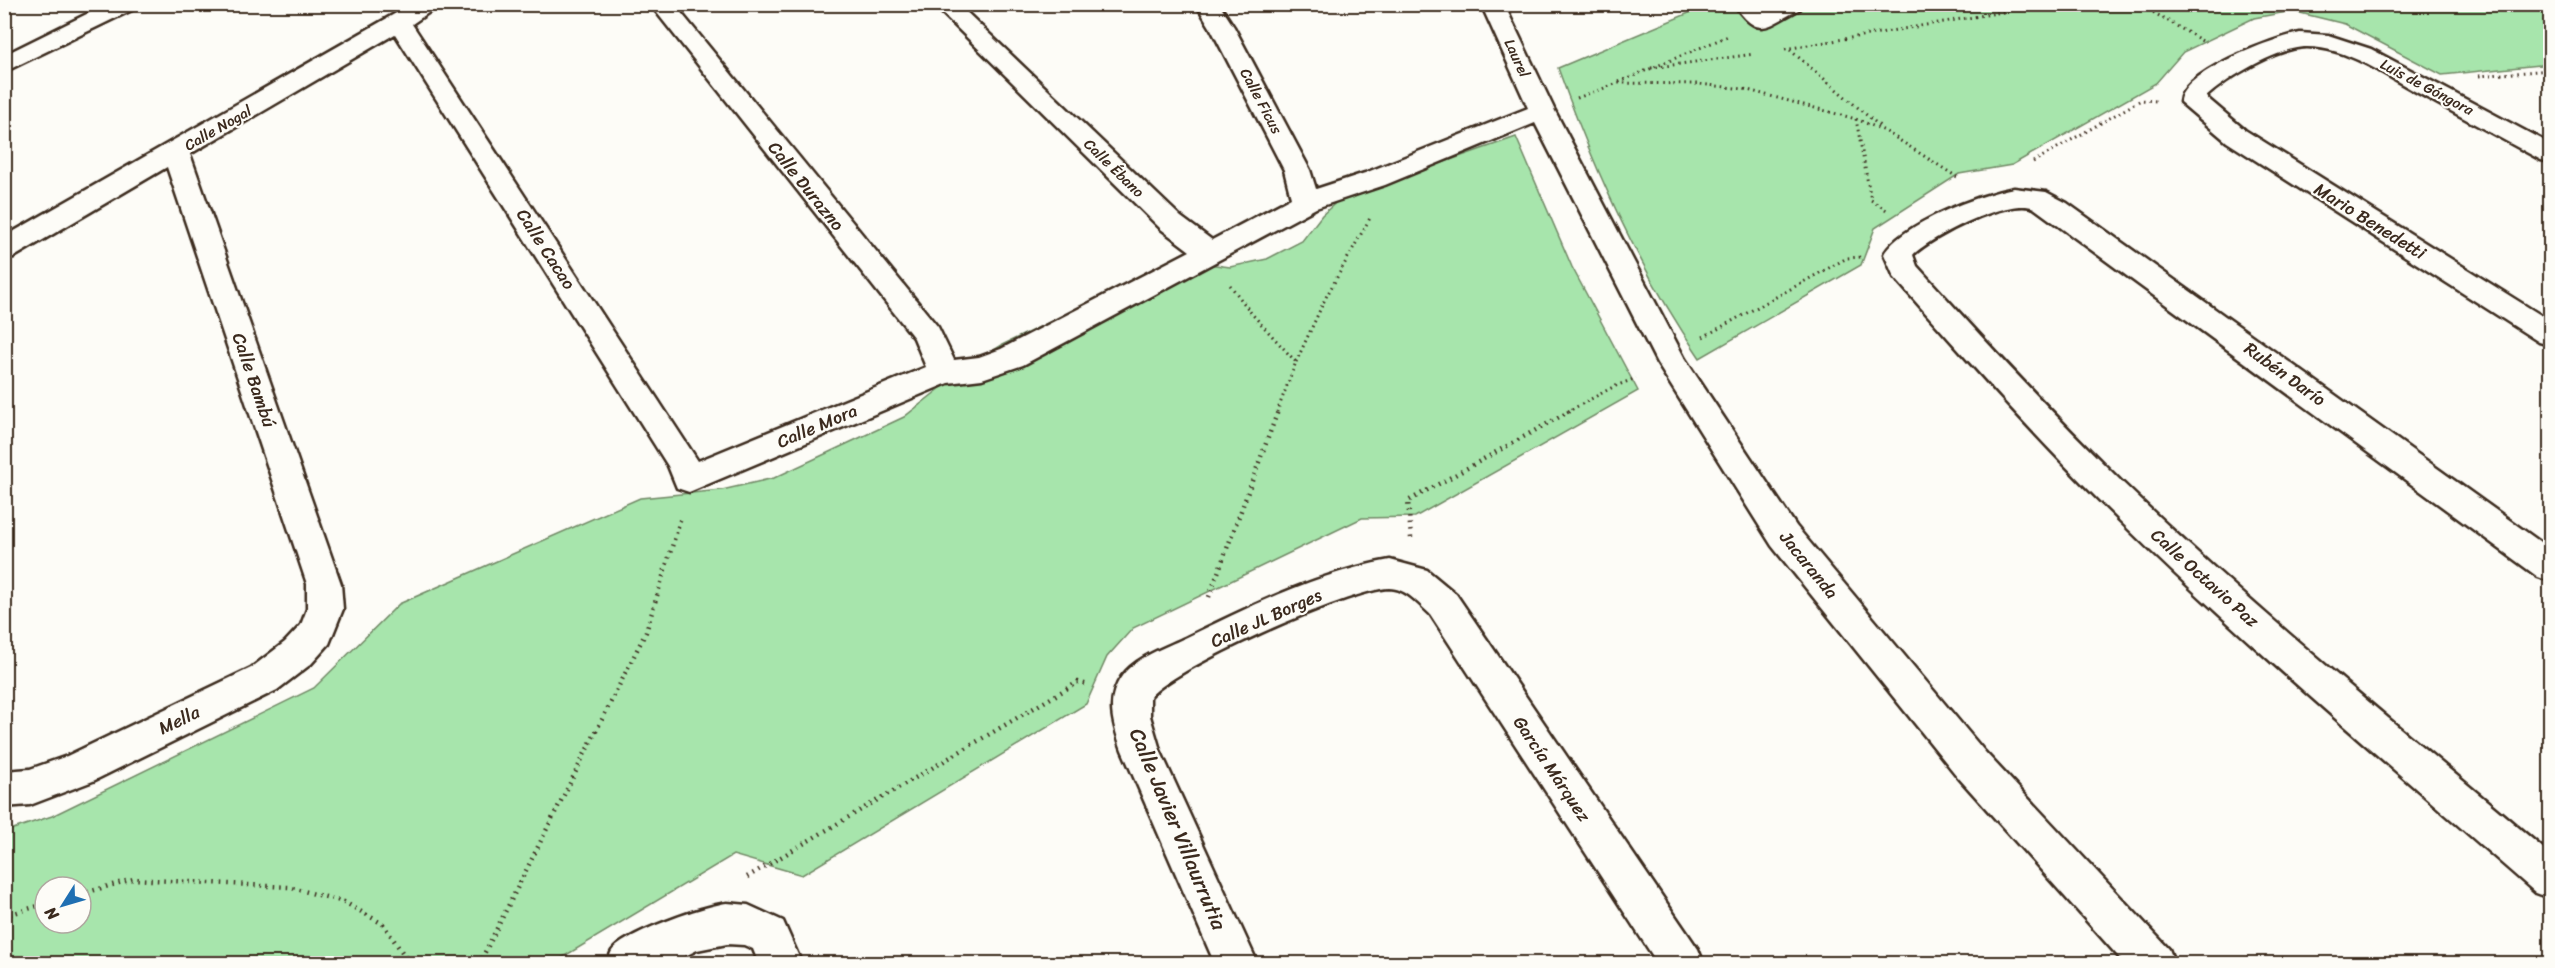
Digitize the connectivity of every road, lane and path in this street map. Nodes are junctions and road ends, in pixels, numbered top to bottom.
1 (126, 4) edge
2 (430, 4) edge
3 (661, 4) edge
4 (944, 4) edge
5 (1207, 4) edge
6 (1492, 4) edge
7 (1792, 4) edge
8 (2050, 4) edge
9 (2139, 4) edge
10 (1752, 13) edge
11 (399, 22) junction
12 (1789, 49) junction
13 (1778, 51) dead end
14 (1755, 54) dead end
15 (2241, 63) junction
16 (4, 65) edge
17 (1651, 68) junction
18 (1618, 83) junction
19 (2193, 102) junction
20 (1542, 111) junction
21 (1856, 119) junction
22 (1885, 130) junction
23 (176, 153) junction
24 (2550, 153) edge
25 (1406, 166) junction
26 (2011, 198) junction
27 (1306, 202) junction
28 (1909, 245) junction
29 (4, 250) edge
30 (1209, 252) junction
31 (2550, 335) edge
32 (1296, 362) junction
33 (1672, 363) junction
34 (944, 372) junction
35 (689, 479) junction
36 (2550, 567) edge
37 (1414, 580) junction
38 (325, 609) joint
39 (1187, 653) junction
40 (1130, 693) junction
41 (4, 789) edge
42 (2550, 879) edge
43 (93, 891) edge
44 (33, 908) edge
45 (4, 916) edge
46 (743, 924) junction
47 (410, 963) edge
48 (479, 963) edge
49 (628, 963) edge
50 (781, 963) edge
51 (1237, 963) edge
52 (1683, 963) edge
53 (2154, 963) edge

1 - 16 street
2 - 11 street, Calle Nogal
3 - 34 street, Calle Durazno
4 - 30 street, Calle Ébano
5 - 27 street, Calle Ficus
6 - 20 street, Laurel
7 - 10 street
8 - 12 path
9 - 15 path
10 - 12 path
10 - 17 path
11 - 23 street, Calle Nogal
11 - 35 street, Calle Cacao
12 - 13 path
12 - 22 path
14 - 17 path
15 - 19 street
15 - 24 street, Luis de Góngora
17 - 18 path
18 - 20 path
18 - 21 path
19 - 26 path
19 - 31 street, Mario Benedetti
20 - 25 street
20 - 33 street, Jacaranda
21 - 22 path
21 - 28 path
22 - 26 path
23 - 29 street, Calle Nogal
23 - 38 street, Calle Bambú
25 - 27 street
25 - 32 path
26 - 28 street
26 - 36 street, Rubén Darío
27 - 30 street
28 - 33 path
28 - 42 street, Calle Octavio Paz
30 - 32 path
30 - 34 street, Calle Mora
32 - 39 path
33 - 37 path
33 - 53 street, Jacaranda
34 - 35 street, Calle Mora
35 - 48 path
37 - 39 street, Calle JL Borges
37 - 52 street, García Márquez
38 - 41 street, Mella
39 - 40 street, Calle JL Borges
40 - 46 path
40 - 51 street, Calle Javier Villaurrutia
43 - 47 path
44 - 45 path
46 - 49 street
46 - 50 street

